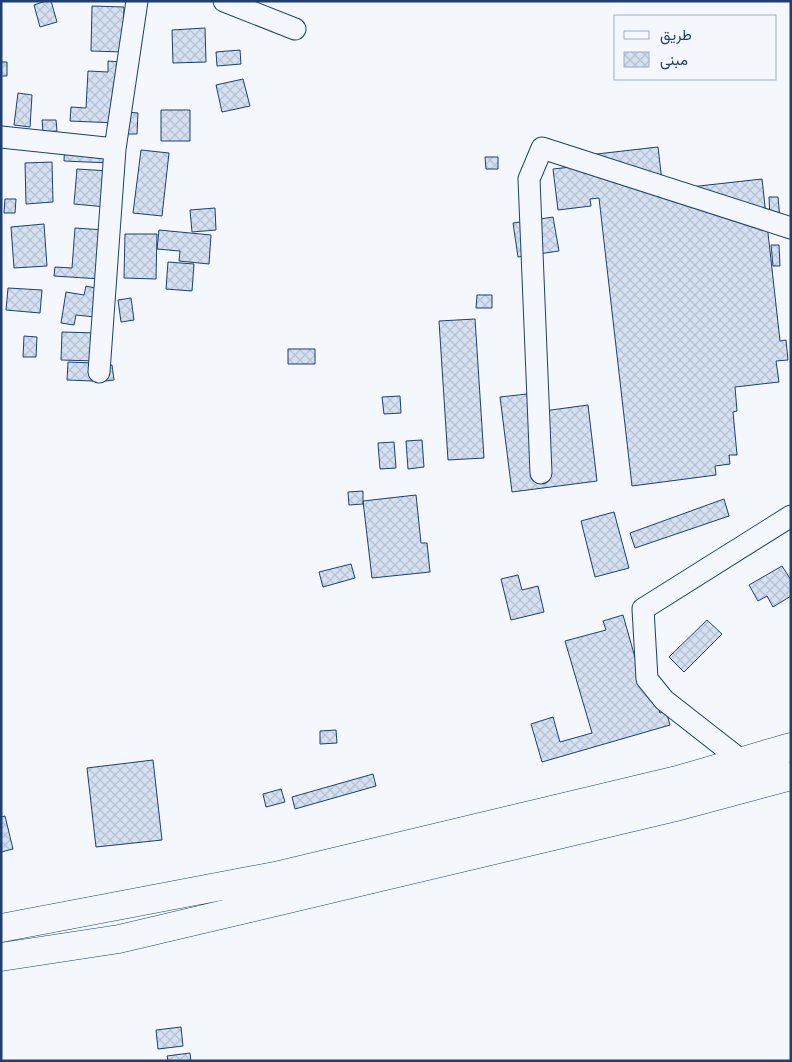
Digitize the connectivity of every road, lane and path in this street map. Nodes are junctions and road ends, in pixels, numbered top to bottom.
1 (137, 1) edge
2 (224, 1) edge
3 (295, 29) dead end
4 (1, 137) edge
5 (115, 149) junction
6 (791, 228) edge
7 (99, 372) dead end
8 (541, 473) dead end
9 (791, 516) edge
10 (791, 747) edge
11 (742, 761) junction
12 (791, 776) edge
13 (1, 928) edge
14 (1, 957) edge

1 - 5 street
2 - 3 street
4 - 5 street
5 - 7 street
6 - 8 street
9 - 11 street
10 - 11 highway
11 - 13 highway
12 - 14 highway

